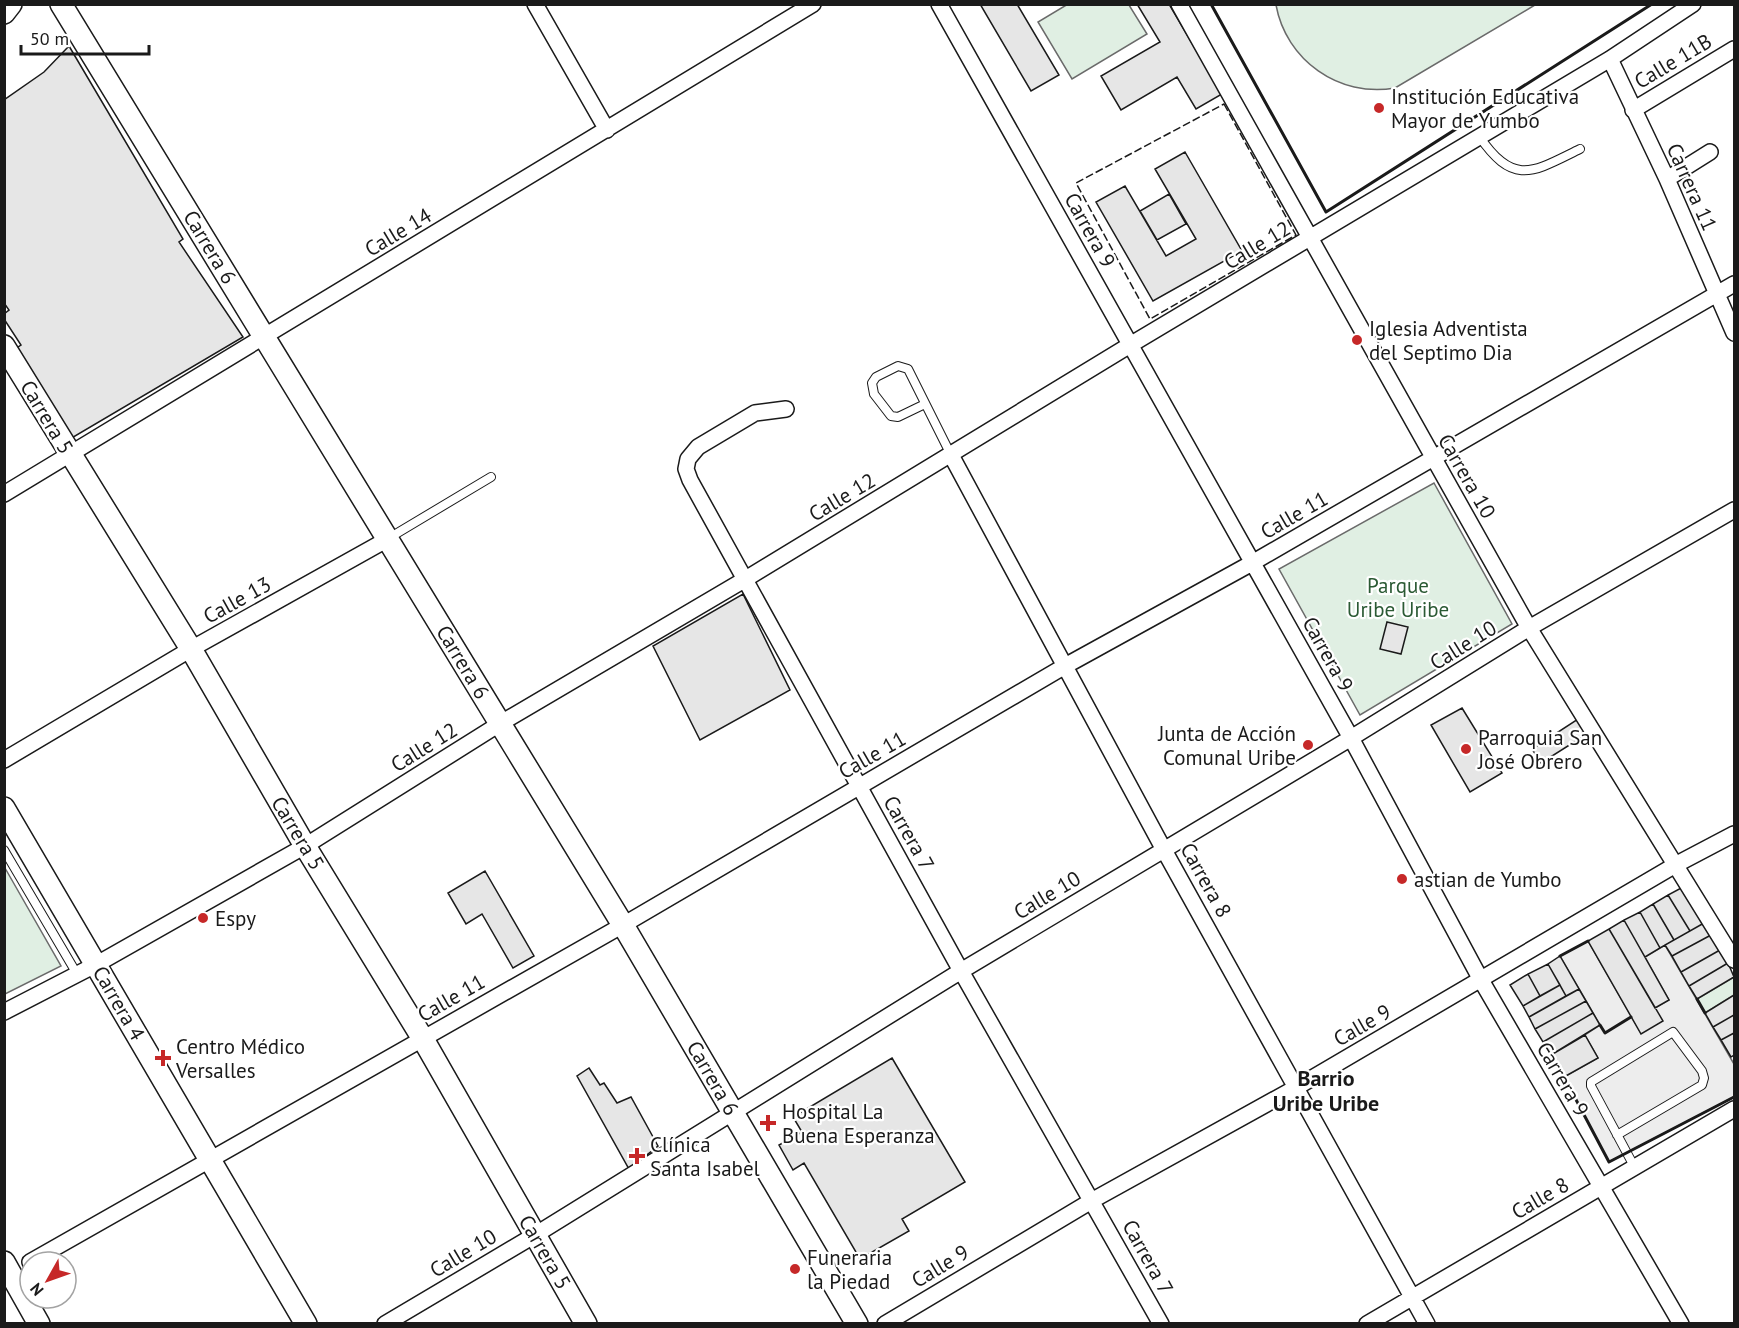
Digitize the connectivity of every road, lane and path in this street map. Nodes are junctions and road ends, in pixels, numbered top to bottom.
1 (10, 4) edge
2 (61, 4) edge
3 (535, 4) edge
4 (813, 4) edge
5 (939, 4) edge
6 (1179, 4) edge
7 (1693, 4) edge
8 (4, 13) edge
9 (1734, 49) edge
10 (1610, 59) junction
11 (1633, 110) junction
12 (607, 130) junction
13 (1479, 136) junction
14 (1580, 149) dead end
15 (1710, 152) dead end
16 (1667, 179) junction
17 (1310, 238) junction
18 (1734, 285) edge
19 (1716, 294) junction
20 (1734, 333) edge
21 (265, 337) junction
22 (1130, 345) junction
23 (4, 346) edge
24 (925, 404) junction
25 (786, 409) dead end
26 (69, 454) junction
27 (951, 455) junction
28 (1433, 459) junction
29 (491, 477) dead end
30 (4, 494) edge
31 (1734, 510) edge
32 (388, 539) junction
33 (1252, 563) junction
34 (744, 580) junction
35 (1529, 628) junction
36 (191, 649) junction
37 (1065, 666) junction
38 (501, 723) junction
39 (1351, 738) junction
40 (4, 760) edge
41 (859, 787) junction
42 (4, 808) edge
43 (1734, 834) edge
44 (305, 846) junction
45 (4, 850) edge
46 (1164, 850) junction
47 (1677, 864) junction
48 (623, 925) junction
49 (1734, 960) edge
50 (97, 964) junction
51 (961, 970) junction
52 (77, 974) junction
53 (1481, 980) junction
54 (4, 1012) edge
55 (423, 1039) junction
56 (1297, 1087) junction
57 (1734, 1109) edge
58 (734, 1113) junction
59 (1617, 1135) junction
60 (210, 1160) junction
61 (1635, 1168) junction
62 (1602, 1187) junction
63 (1093, 1200) junction
64 (535, 1235) junction
65 (51, 1250) edge
66 (7, 1271) edge
67 (1412, 1296) junction
68 (39, 1323) edge
69 (306, 1323) edge
70 (385, 1323) edge
71 (586, 1323) edge
72 (857, 1323) edge
73 (885, 1323) edge
74 (1161, 1323) edge
75 (1367, 1323) edge
76 (1427, 1323) edge
77 (1681, 1323) edge

1 - 8 main road
2 - 21 main road, Carrera 6
3 - 12 street
4 - 12 street, Calle 14
5 - 22 street, Carrera 9
6 - 17 street, Carrera 10
7 - 10 street, Calle 12
9 - 11 street, Calle 11B
10 - 11 street, Carrera 11
10 - 13 street, Calle 12
11 - 16 street, Carrera 11
12 - 21 street, Calle 14
13 - 14 lane
13 - 17 street, Calle 12
15 - 16 street
16 - 19 street, Carrera 11
17 - 22 street, Calle 12
17 - 28 street, Carrera 10
18 - 19 street, Calle 11
19 - 20 street, Carrera 11
19 - 28 street, Calle 11
21 - 26 street, Calle 14
21 - 32 main road, Carrera 6
22 - 27 street, Calle 12
22 - 33 street, Carrera 9
23 - 26 main road, Carrera 5
24 - 24 lane
24 - 27 lane
25 - 34 street, Carrera 7
26 - 30 street, Calle 14
26 - 36 main road, Carrera 5
27 - 34 street, Calle 12
27 - 37 street, Carrera 8
28 - 33 street, Calle 11
28 - 35 street, Carrera 10
29 - 32 lane, Calle 13
31 - 35 street, Calle 10
32 - 36 street, Calle 13
32 - 38 main road, Carrera 6
33 - 37 street, Calle 11
33 - 39 street, Carrera 9
34 - 38 street, Calle 12
34 - 41 street, Carrera 7
35 - 39 street, Calle 10
35 - 47 street, Carrera 10
36 - 40 street, Calle 13
36 - 44 main road, Carrera 5
37 - 41 street, Calle 11
37 - 46 street, Carrera 8
38 - 44 street, Calle 12
38 - 48 main road, Carrera 6
39 - 46 street, Calle 10
39 - 53 street, Carrera 9
41 - 48 street, Calle 11
41 - 51 street, Carrera 7
42 - 50 main road, Carrera 4
43 - 47 street, Calle 9
44 - 50 street, Calle 12
44 - 55 main road, Carrera 5
45 - 52 lane
46 - 51 street, Calle 10
46 - 56 street, Carrera 8
47 - 49 street, Carrera 10
47 - 53 street, Calle 9
48 - 55 street, Calle 11
48 - 58 main road, Carrera 6
50 - 52 street, Calle 12
50 - 60 main road, Carrera 4
51 - 58 street, Calle 10
51 - 63 street, Carrera 7
52 - 54 street, Calle 12
53 - 56 street, Calle 9
53 - 62 street, Carrera 9
55 - 60 street, Calle 11
55 - 64 main road, Carrera 5
56 - 63 street, Calle 9
56 - 67 street, Carrera 8
57 - 61 street, Calle 8
58 - 64 street, Calle 10
58 - 72 main road, Carrera 6
59 - 59 lane
59 - 61 lane
60 - 65 street, Calle 11
60 - 69 main road, Carrera 4
61 - 62 street, Calle 8
62 - 67 street, Calle 8
62 - 77 street, Carrera 9
63 - 73 street, Calle 9
63 - 74 street, Carrera 7
64 - 70 street, Calle 10
64 - 71 main road, Carrera 5
66 - 68 main road
67 - 75 street, Calle 8
67 - 76 street, Carrera 8

